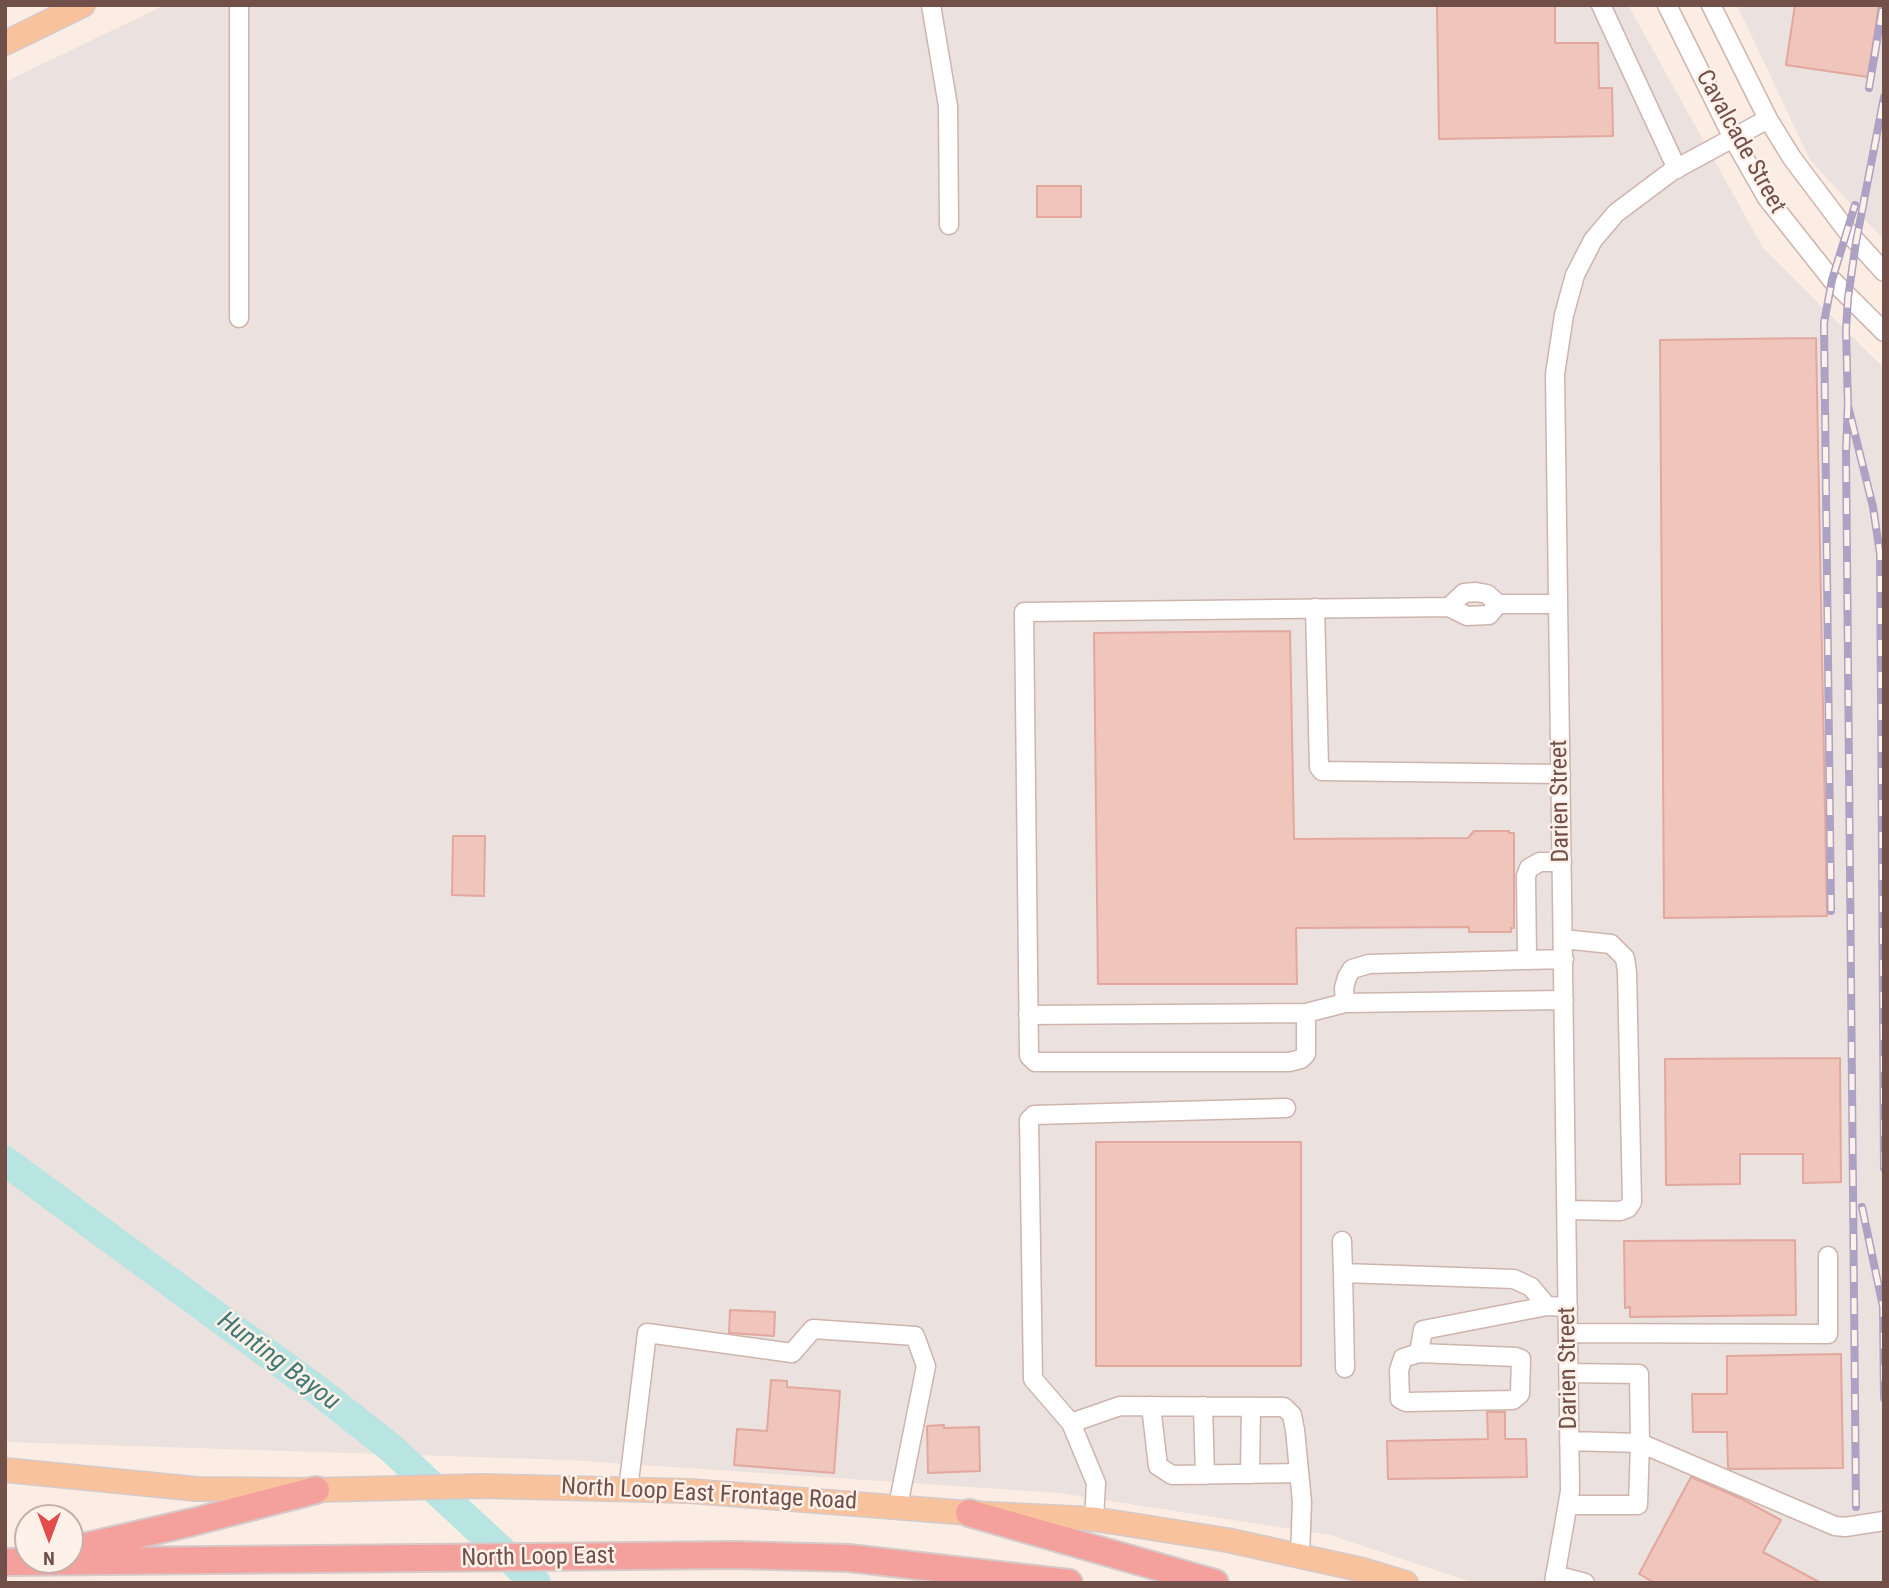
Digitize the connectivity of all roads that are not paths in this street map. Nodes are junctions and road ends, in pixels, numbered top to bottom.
1 (83, 5) edge
2 (239, 5) edge
3 (930, 5) edge
4 (1601, 5) edge
5 (1667, 5) edge
6 (1711, 5) edge
7 (5, 43) edge
8 (1768, 119) junction
9 (1734, 140) junction
10 (1677, 169) junction
11 (949, 225) dead end
12 (1884, 272) edge
13 (239, 318) dead end
14 (1884, 332) edge
15 (1558, 604) junction
16 (1315, 608) junction
17 (1561, 774) junction
18 (1562, 862) junction
19 (1563, 939) junction
20 (1527, 959) junction
21 (1564, 959) junction
22 (1564, 1000) junction
23 (1345, 1003) junction
24 (1306, 1013) junction
25 (1028, 1015) junction
26 (1286, 1108) dead end
27 (1567, 1210) junction
28 (1342, 1241) dead end
29 (1828, 1256) dead end
30 (1343, 1273) junction
31 (1547, 1306) junction
32 (1568, 1307) junction
33 (1568, 1333) junction
34 (1419, 1353) junction
35 (1345, 1368) dead end
36 (1569, 1373) junction
37 (1151, 1406) junction
38 (1203, 1406) junction
39 (1251, 1407) junction
40 (1071, 1423) junction
41 (1569, 1441) junction
42 (1640, 1443) junction
43 (5, 1470) edge
44 (1299, 1473) junction
45 (1250, 1474) junction
46 (1205, 1475) junction
47 (316, 1490) junction
48 (628, 1490) junction
49 (1568, 1505) junction
50 (898, 1506) junction
51 (970, 1513) junction
52 (1094, 1519) junction
53 (1884, 1521) edge
54 (84, 1547) edge
55 (1300, 1556) junction
56 (84, 1561) edge
57 (1554, 1579) edge
58 (1069, 1583) edge
59 (1215, 1583) edge
60 (1406, 1583) edge
61 (1585, 1583) edge

1 - 7 main road
2 - 13 street
3 - 11 street
4 - 10 street
5 - 9 street, Cavalcade Street
6 - 8 street, Cavalcade Street
8 - 9 street, Darien Street
8 - 12 street, Cavalcade Street
9 - 10 street, Darien Street
9 - 14 street, Cavalcade Street
10 - 15 street, Darien Street
15 - 16 street
15 - 17 street, Darien Street
16 - 17 street
16 - 25 street
17 - 18 street, Darien Street
18 - 19 street, Darien Street
18 - 20 street
19 - 21 street, Darien Street
19 - 27 street
20 - 21 street
20 - 23 street
21 - 22 street, Darien Street
22 - 23 street
22 - 27 street, Darien Street
23 - 24 street
24 - 25 street
24 - 25 street
26 - 40 street
27 - 32 street, Darien Street
28 - 30 street
29 - 33 street
30 - 31 street
30 - 35 street
31 - 32 street
31 - 34 street
32 - 33 street, Darien Street
33 - 36 street, Darien Street
34 - 34 street
36 - 41 street, Darien Street
36 - 42 street
37 - 38 street
37 - 40 street
37 - 46 street
38 - 39 street
38 - 46 street
39 - 44 street
39 - 45 street
40 - 52 street
41 - 42 street
41 - 49 street, Darien Street
42 - 49 street
42 - 53 street
43 - 47 main road, North Loop East Frontage Road
44 - 45 street
44 - 55 street
45 - 46 street
47 - 48 main road, North Loop East Frontage Road
47 - 54 highway
48 - 50 main road, North Loop East Frontage Road
48 - 50 street
49 - 57 street, Darien Street
50 - 51 main road, North Loop East Frontage Road
51 - 52 main road, North Loop East Frontage Road
51 - 59 highway
52 - 55 main road, North Loop East Frontage Road
55 - 60 main road, North Loop East Frontage Road
56 - 58 highway, North Loop East
57 - 61 street

